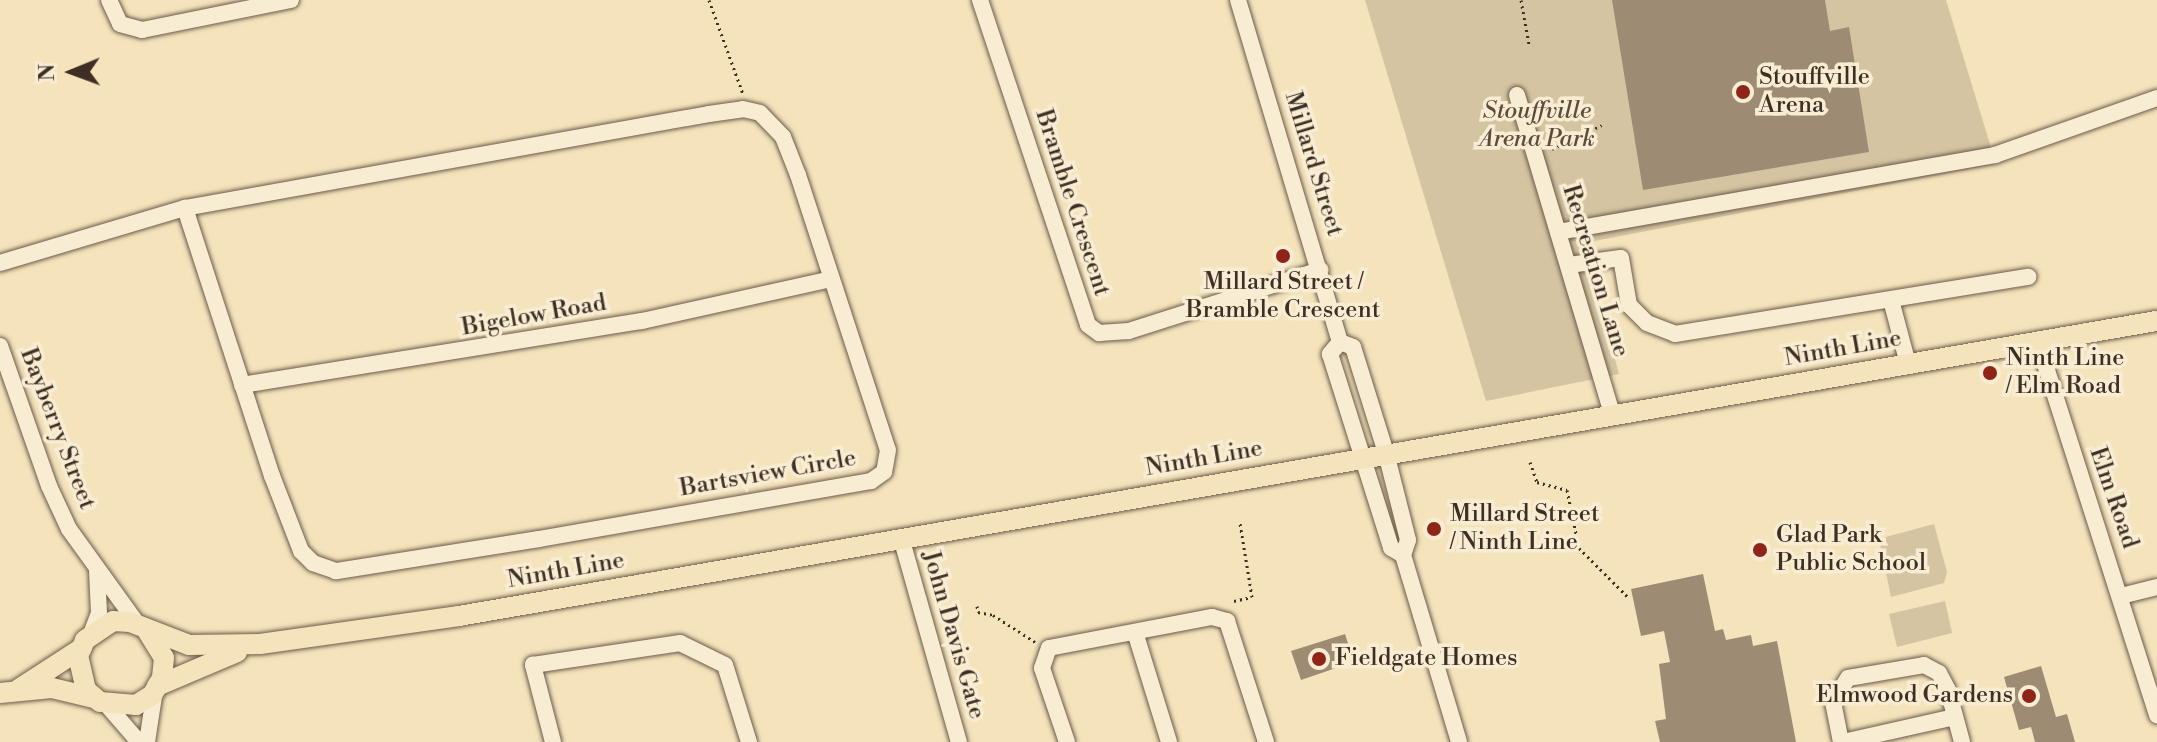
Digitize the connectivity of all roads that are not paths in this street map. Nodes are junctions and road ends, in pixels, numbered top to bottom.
1 (109, 0) edge
2 (291, 0) edge
3 (980, 0) edge
4 (1238, 0) edge
5 (1517, 95) dead end
6 (2157, 98) edge
7 (185, 208) junction
8 (1558, 232) junction
9 (0, 263) edge
10 (1569, 265) junction
11 (1320, 270) junction
12 (2028, 277) dead end
13 (831, 279) junction
14 (1891, 300) junction
15 (2157, 321) edge
16 (1340, 342) junction
17 (2038, 342) junction
18 (0, 346) edge
19 (1908, 364) junction
20 (242, 385) junction
21 (1612, 414) junction
22 (1386, 453) junction
23 (1365, 458) junction
24 (902, 541) junction
25 (1403, 555) junction
26 (97, 569) junction
27 (2157, 587) edge
28 (2121, 596) junction
29 (143, 627) junction
30 (1135, 632) junction
31 (86, 641) junction
32 (260, 644) junction
33 (156, 688) junction
34 (10, 691) edge
35 (100, 701) junction
36 (2157, 716) edge
37 (1955, 717) junction
38 (139, 742) edge
39 (147, 742) edge
40 (553, 742) edge
41 (749, 742) edge
42 (959, 742) edge
43 (1067, 742) edge
44 (1169, 742) edge
45 (1266, 742) edge
46 (1459, 742) edge
47 (1842, 742) edge
48 (1962, 742) edge

1 - 2 street
3 - 11 street, Bramble Crescent
4 - 11 street, Millard Street
5 - 8 street, Recreation Lane
6 - 8 street
7 - 9 street
7 - 13 street, Bartsview Circle
7 - 20 street, Bartsview Circle
8 - 10 street, Recreation Lane
10 - 14 street
10 - 21 street, Recreation Lane
11 - 16 street, Millard Street
12 - 14 street
13 - 20 street, Bigelow Road
13 - 20 street, Bartsview Circle
14 - 19 street
15 - 17 main road, Ninth Line
16 - 22 street, Millard Street
16 - 23 street, Millard Street
17 - 19 main road, Ninth Line
17 - 28 street, Elm Road
18 - 26 street, Bayberry Street
19 - 21 main road, Ninth Line
21 - 22 main road, Ninth Line
22 - 23 main road, Ninth Line
22 - 25 street, Millard Street
23 - 24 main road, Ninth Line
23 - 25 street, Millard Street
24 - 32 main road, Ninth Line
24 - 42 street, John Davis Gate
25 - 46 street, Millard Street
26 - 29 street, Bayberry Street
26 - 31 street, Bayberry Street
27 - 28 street
28 - 36 street, Elm Road
29 - 31 main road
29 - 32 main road, Ninth Line
29 - 33 main road
30 - 43 street
30 - 44 street
30 - 45 street
31 - 34 main road
31 - 35 main road
32 - 33 main road, Ninth Line
33 - 35 main road
33 - 39 street
34 - 35 main road
35 - 38 street
37 - 47 street
37 - 47 street
37 - 48 street
40 - 41 street

